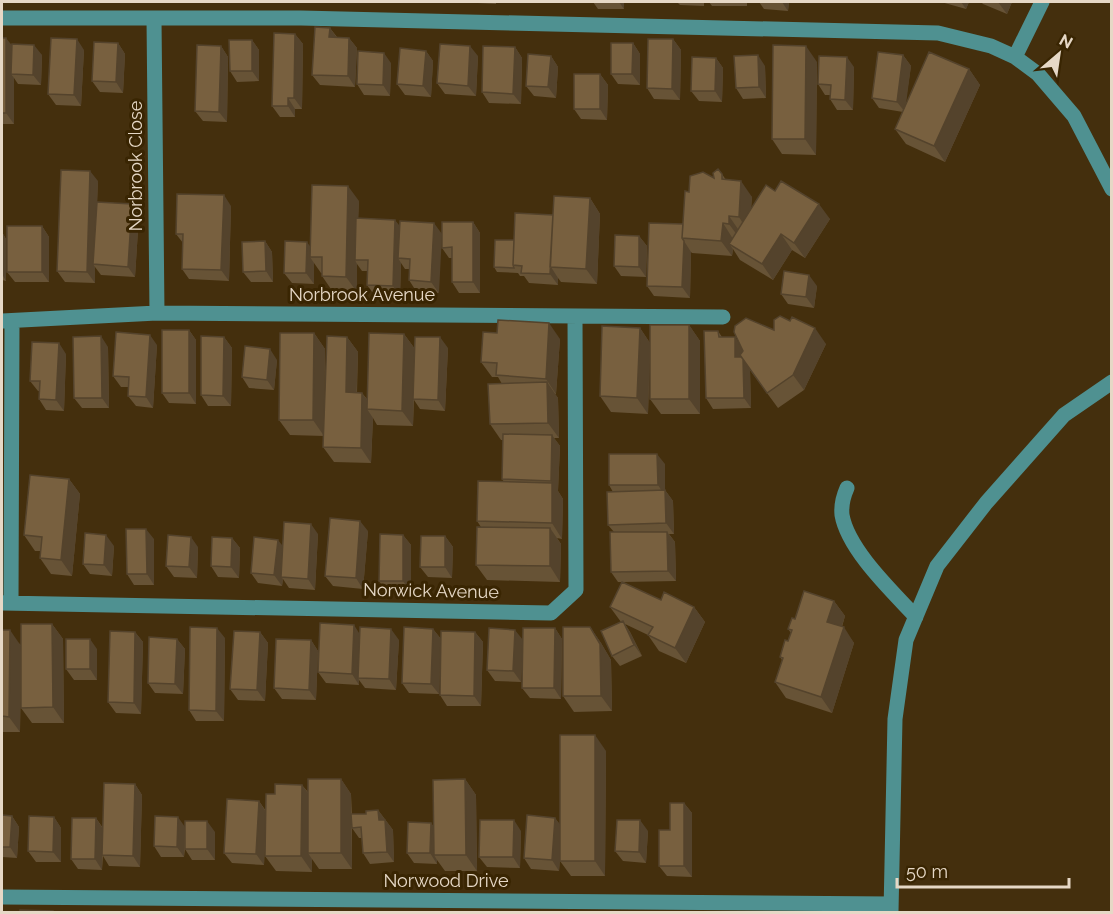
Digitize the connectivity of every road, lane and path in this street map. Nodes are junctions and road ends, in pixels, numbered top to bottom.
1 (301, 2) edge
2 (1042, 2) edge
3 (2, 18) edge
4 (301, 18) junction
5 (154, 19) junction
6 (1015, 57) junction
7 (1112, 189) edge
8 (157, 314) junction
9 (574, 316) junction
10 (723, 317) dead end
11 (7, 321) edge
12 (1112, 382) edge
13 (847, 488) dead end
14 (6, 603) edge
15 (916, 618) junction
16 (2, 897) edge
17 (423, 907) edge
18 (891, 908) edge

1 - 4 street
2 - 6 street
3 - 5 street
4 - 5 street
4 - 6 street
5 - 8 street, Norbrook Close
6 - 7 street
8 - 9 street, Norbrook Avenue
8 - 11 street, Norbrook Avenue
9 - 10 street, Norbrook Avenue
9 - 14 street, Norwick Avenue
11 - 14 street
12 - 15 street
13 - 15 street
15 - 18 street
16 - 17 street, Norwood Drive
17 - 18 street, Norwood Drive

